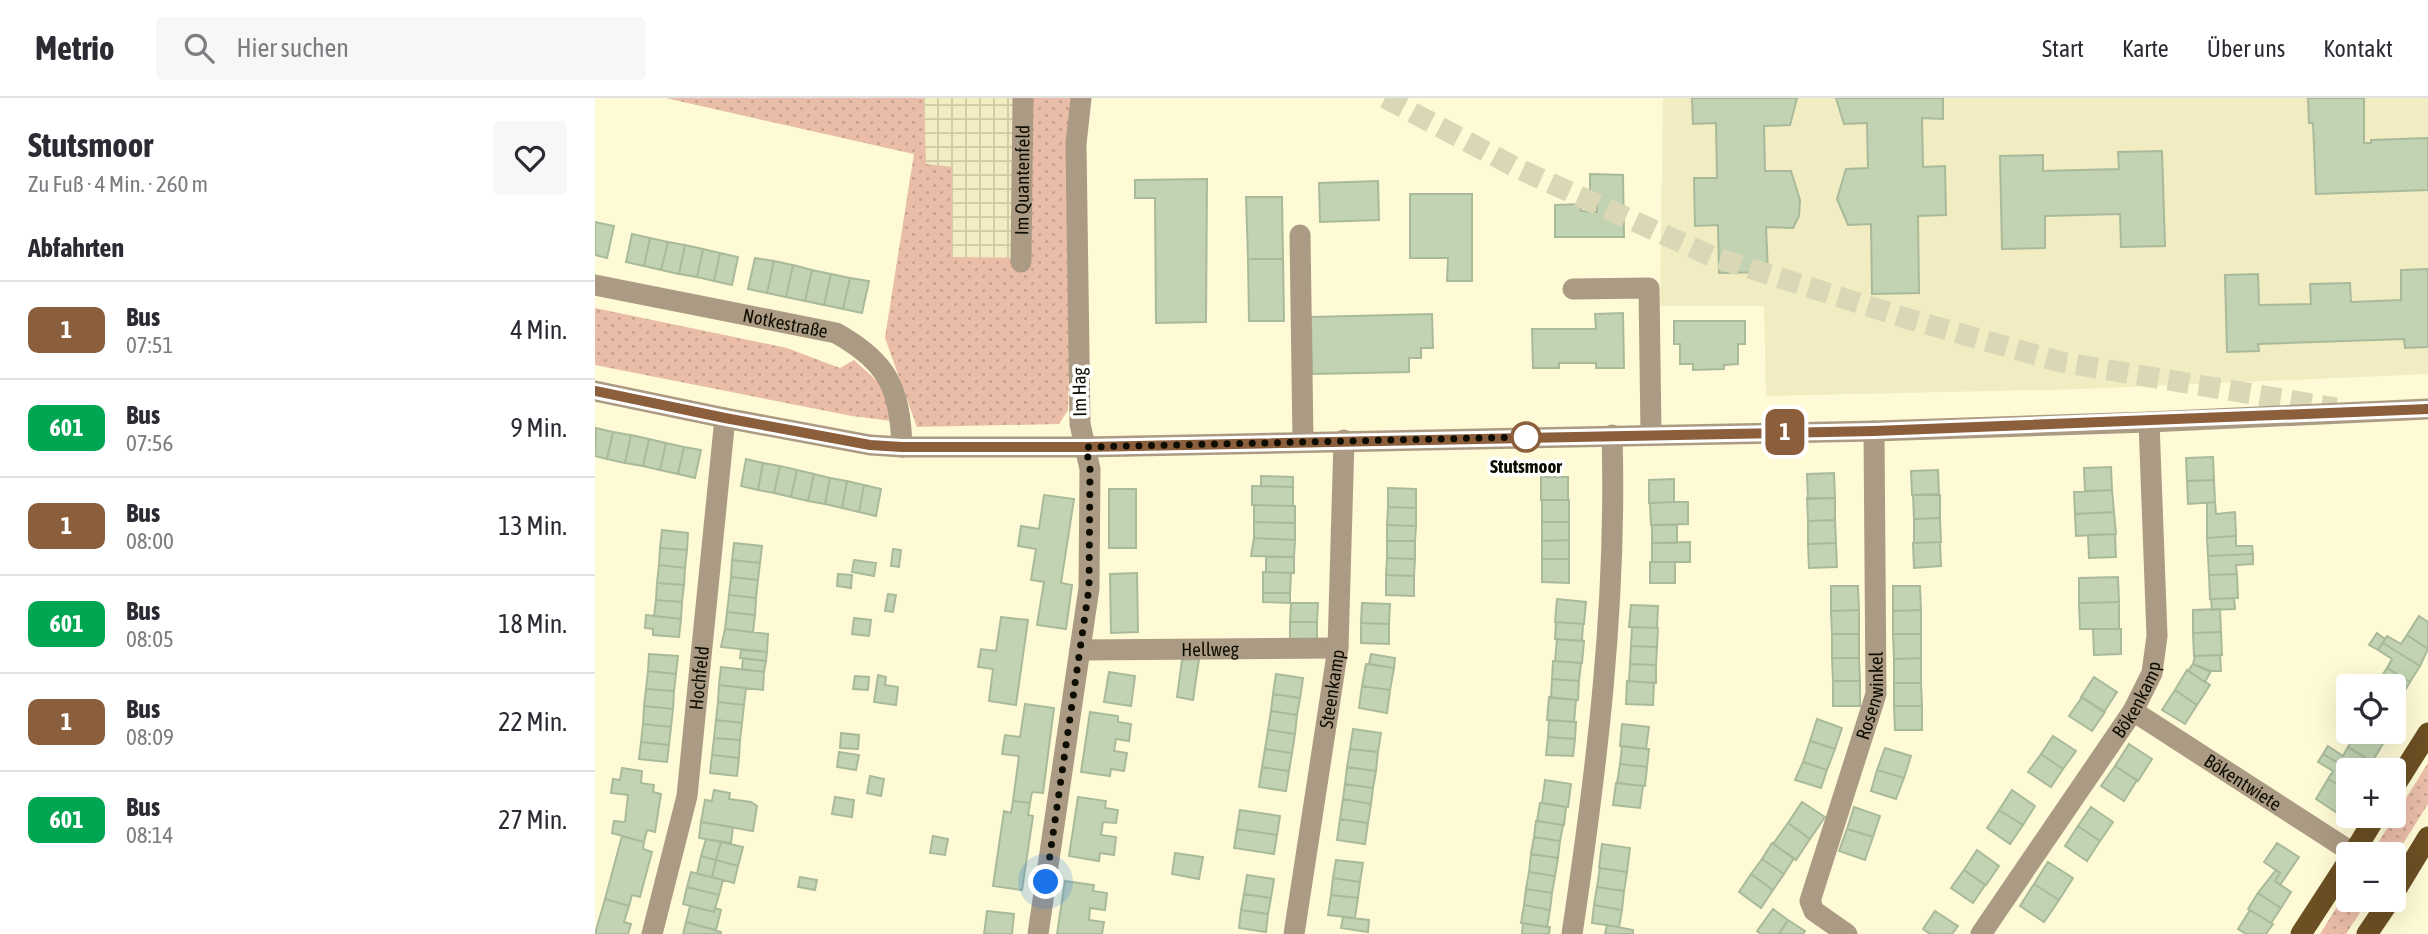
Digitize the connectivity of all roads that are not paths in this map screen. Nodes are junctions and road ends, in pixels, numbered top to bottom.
1 (1023, 98) edge
2 (1081, 98) edge
3 (1300, 235) dead end
4 (1021, 262) dead end
5 (595, 285) edge
6 (1573, 289) dead end
7 (595, 391) edge
8 (2428, 409) edge
9 (725, 418) junction
10 (2148, 422) junction
11 (1874, 431) junction
12 (1651, 434) junction
13 (1612, 435) junction
14 (1344, 440) junction
15 (1303, 441) junction
16 (902, 447) junction
17 (1086, 447) junction
18 (1338, 648) junction
19 (1080, 650) junction
20 (2133, 711) junction
21 (2428, 733) edge
22 (2406, 768) edge
23 (2428, 837) edge
24 (2336, 846) edge
25 (2406, 873) edge
26 (2336, 879) edge
27 (2382, 912) edge
28 (652, 934) edge
29 (1038, 934) edge
30 (1293, 934) edge
31 (1572, 934) edge
32 (1847, 934) edge
33 (1981, 934) edge
34 (2301, 934) edge
35 (2367, 934) edge

1 - 4 street, Im Quantenfeld
2 - 17 street, Im Hag
3 - 15 street
5 - 16 street, Notkestraße
6 - 12 street
7 - 9 street
8 - 10 street
9 - 16 street
9 - 28 street, Hochfeld
10 - 11 street
10 - 20 street, Bökenkamp
11 - 12 street
11 - 32 street, Rosenwinkel
12 - 13 street
13 - 14 street
13 - 31 street
14 - 15 street
14 - 18 street, Steenkamp
15 - 17 street
16 - 17 street
17 - 19 street, Im Hag
18 - 19 street, Hellweg
18 - 30 street, Steenkamp
19 - 29 street, Im Hag
20 - 24 street, Bökentwiete
20 - 33 street, Bökenkamp
21 - 22 main road
23 - 25 main road
26 - 34 main road
27 - 35 main road

